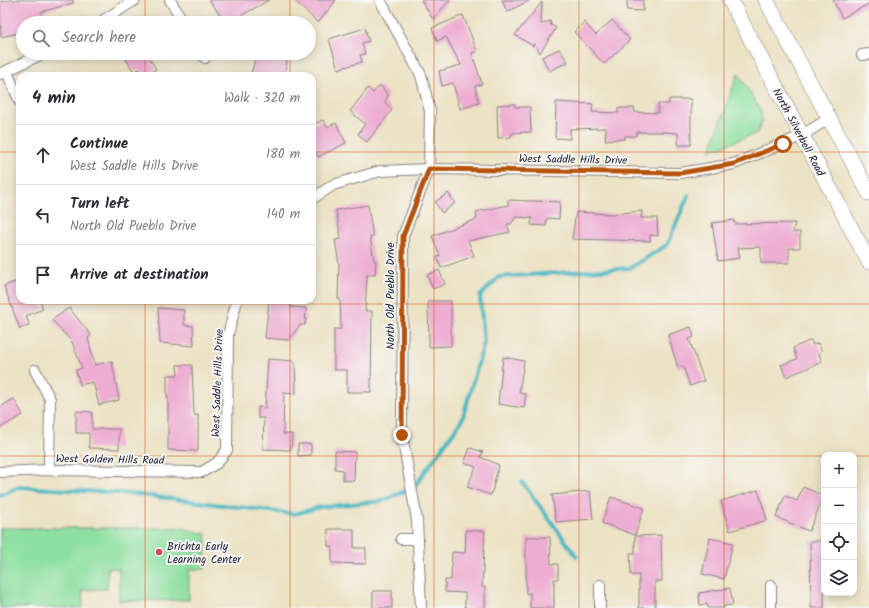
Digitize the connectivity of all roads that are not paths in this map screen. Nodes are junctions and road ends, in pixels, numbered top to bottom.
1 (135, 0) edge
2 (170, 0) edge
3 (380, 0) edge
4 (730, 0) edge
5 (766, 0) edge
6 (110, 16) edge
7 (180, 16) edge
8 (30, 60) edge
9 (4, 73) edge
10 (16, 95) edge
11 (828, 119) junction
12 (801, 136) junction
13 (429, 169) junction
14 (869, 193) edge
15 (316, 196) edge
16 (869, 262) edge
17 (236, 304) edge
18 (35, 370) dead end
19 (218, 463) joint
20 (49, 470) junction
21 (0, 472) edge
22 (401, 539) dead end
23 (418, 539) junction
24 (600, 585) dead end
25 (771, 585) dead end
26 (421, 608) edge
27 (600, 608) edge
28 (771, 608) edge

1 - 6 street
2 - 7 street
3 - 13 street, North Old Pueblo Drive
4 - 12 main road, North Silverbell Road
5 - 11 main road
8 - 9 street
9 - 10 street
11 - 12 street, West Saddle Hills Drive
11 - 14 main road
12 - 13 street, West Saddle Hills Drive
12 - 16 main road, North Silverbell Road
13 - 15 street, West Saddle Hills Drive
13 - 23 street, North Old Pueblo Drive
17 - 19 street, West Saddle Hills Drive
18 - 20 street
19 - 20 street, West Golden Hills Road
20 - 21 street, West Golden Hills Road
22 - 23 street
23 - 26 street, North Old Pueblo Drive
24 - 27 street
25 - 28 street

